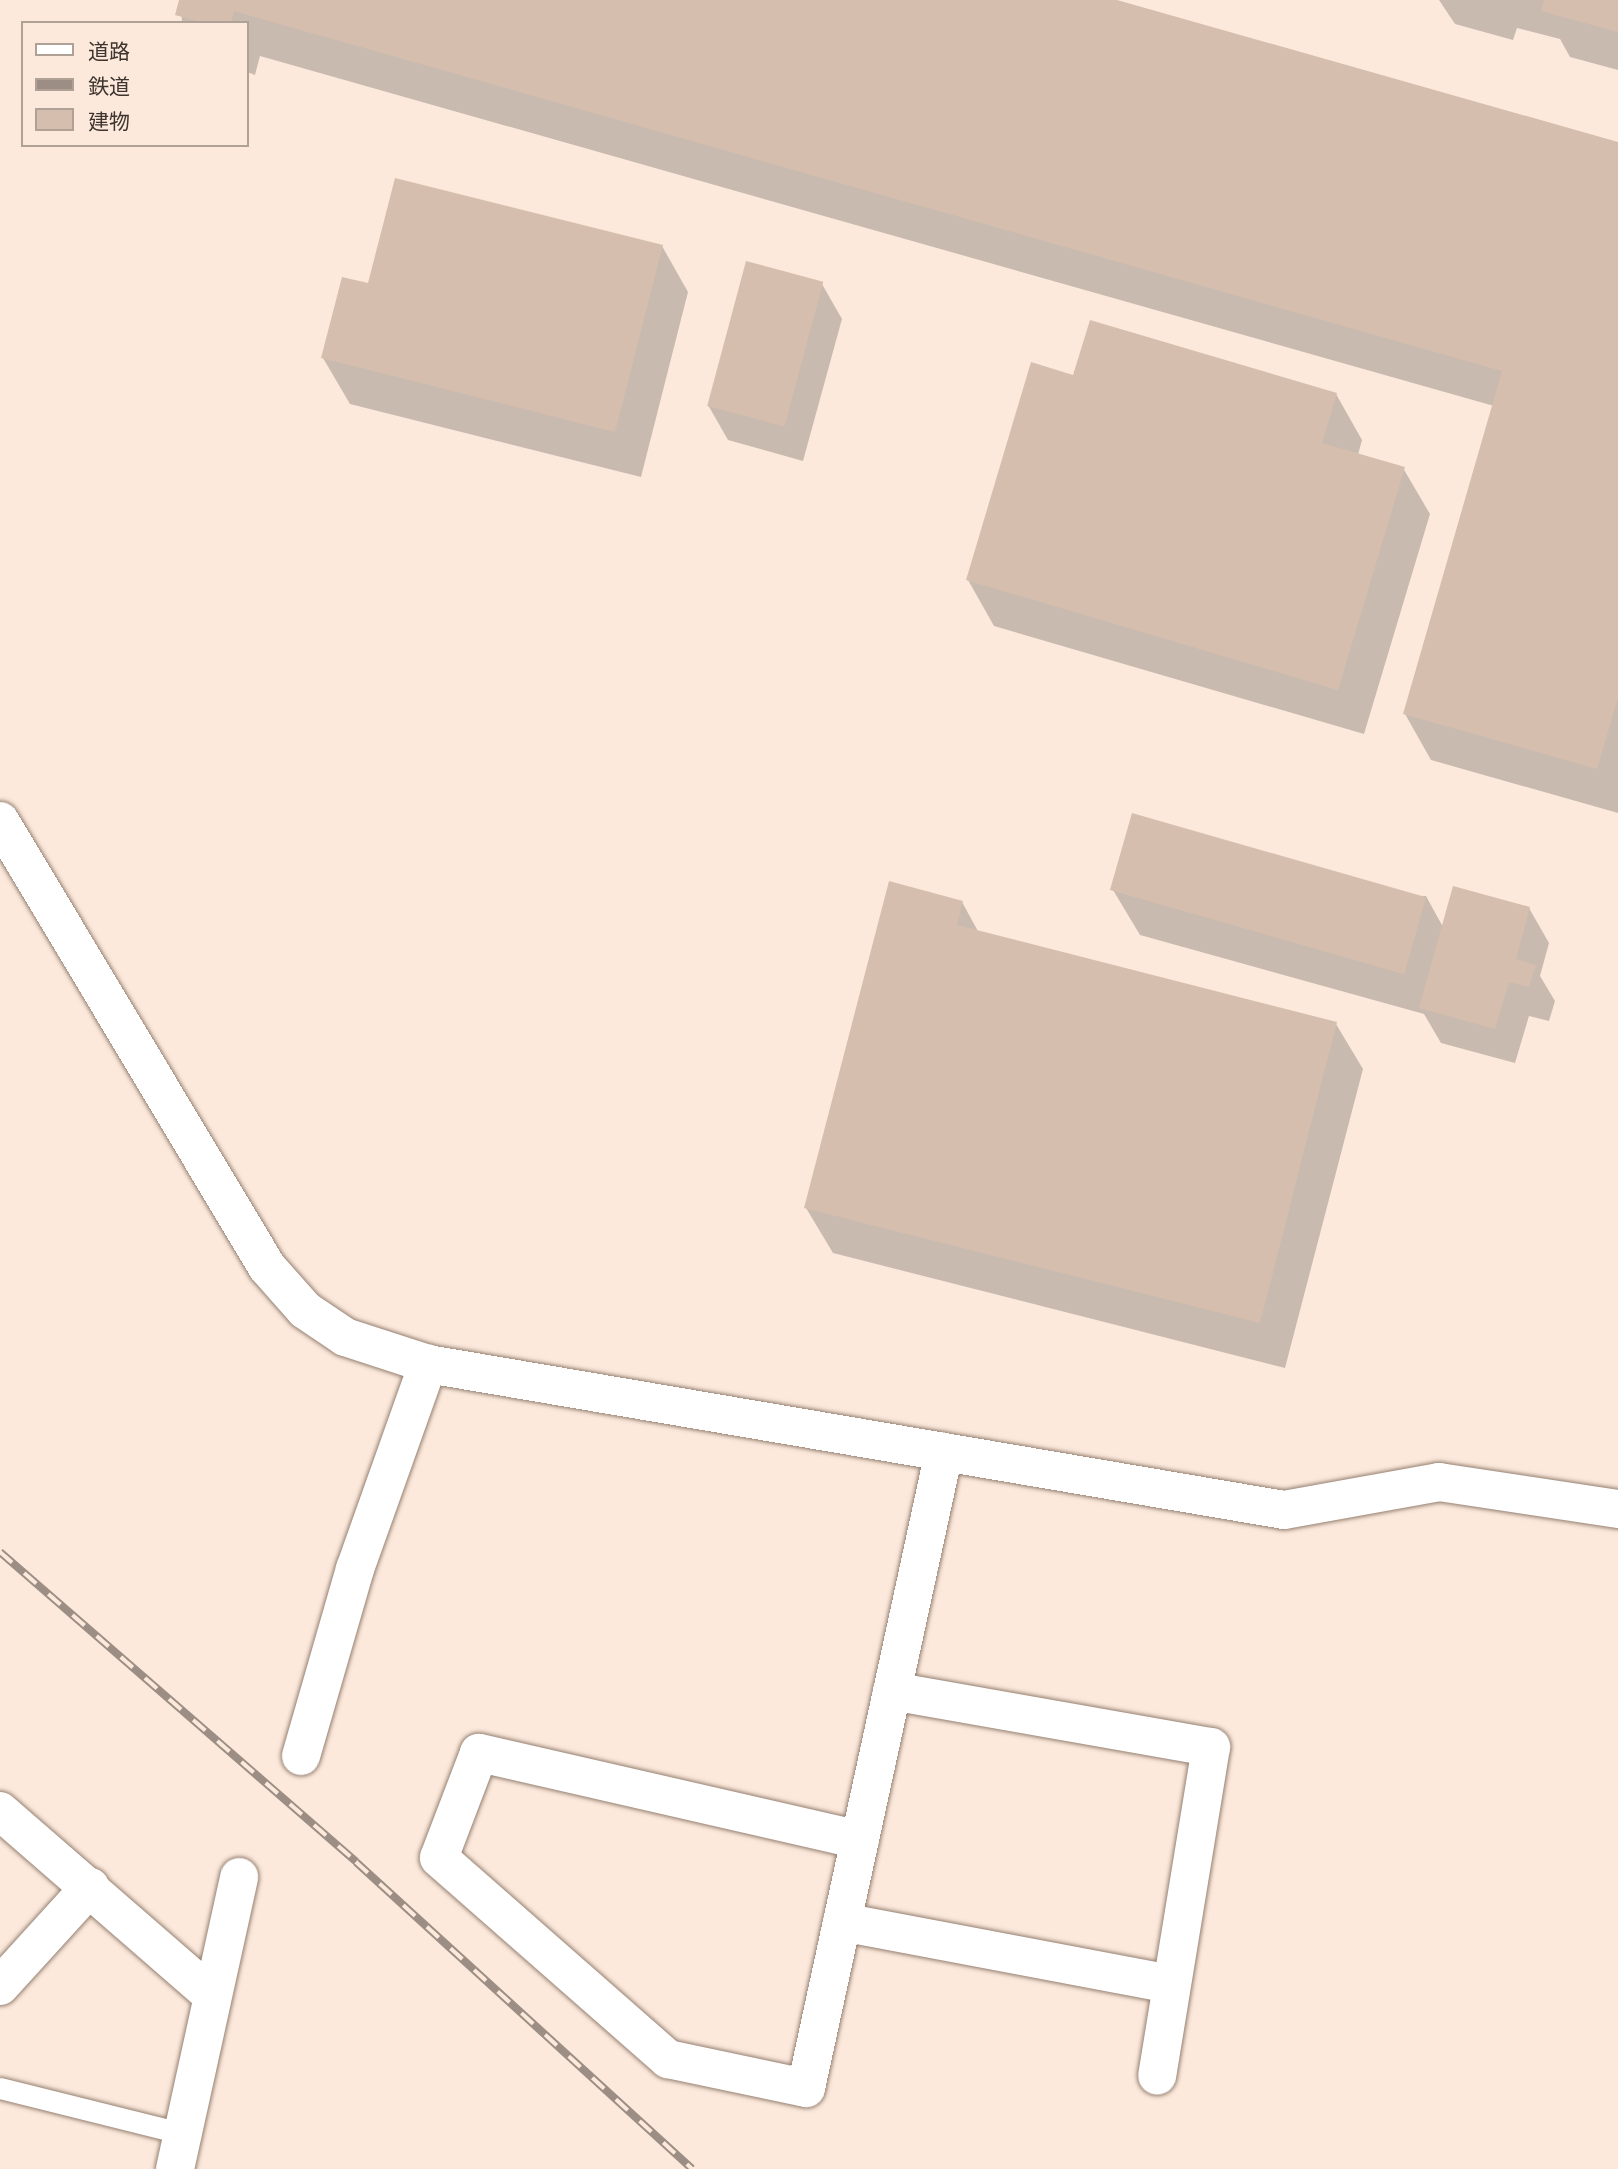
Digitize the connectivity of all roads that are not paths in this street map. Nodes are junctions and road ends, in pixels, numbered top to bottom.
1 (0, 821) edge
2 (428, 1364) junction
3 (944, 1452) junction
4 (1618, 1509) edge
5 (892, 1691) junction
6 (301, 1756) dead end
7 (0, 1811) edge
8 (860, 1840) junction
9 (239, 1877) dead end
10 (90, 1887) junction
11 (842, 1922) junction
12 (3, 1977) edge
13 (1170, 1984) junction
14 (212, 1995) junction
15 (1157, 2076) dead end
16 (0, 2088) edge
17 (178, 2151) edge

1 - 2 street
2 - 3 street
2 - 6 street
3 - 4 street
3 - 5 street
5 - 8 street
5 - 13 street
7 - 10 street
8 - 11 street
8 - 11 street
9 - 14 street
10 - 12 street
10 - 14 street
11 - 13 street
13 - 15 street
14 - 17 street
16 - 17 lane

